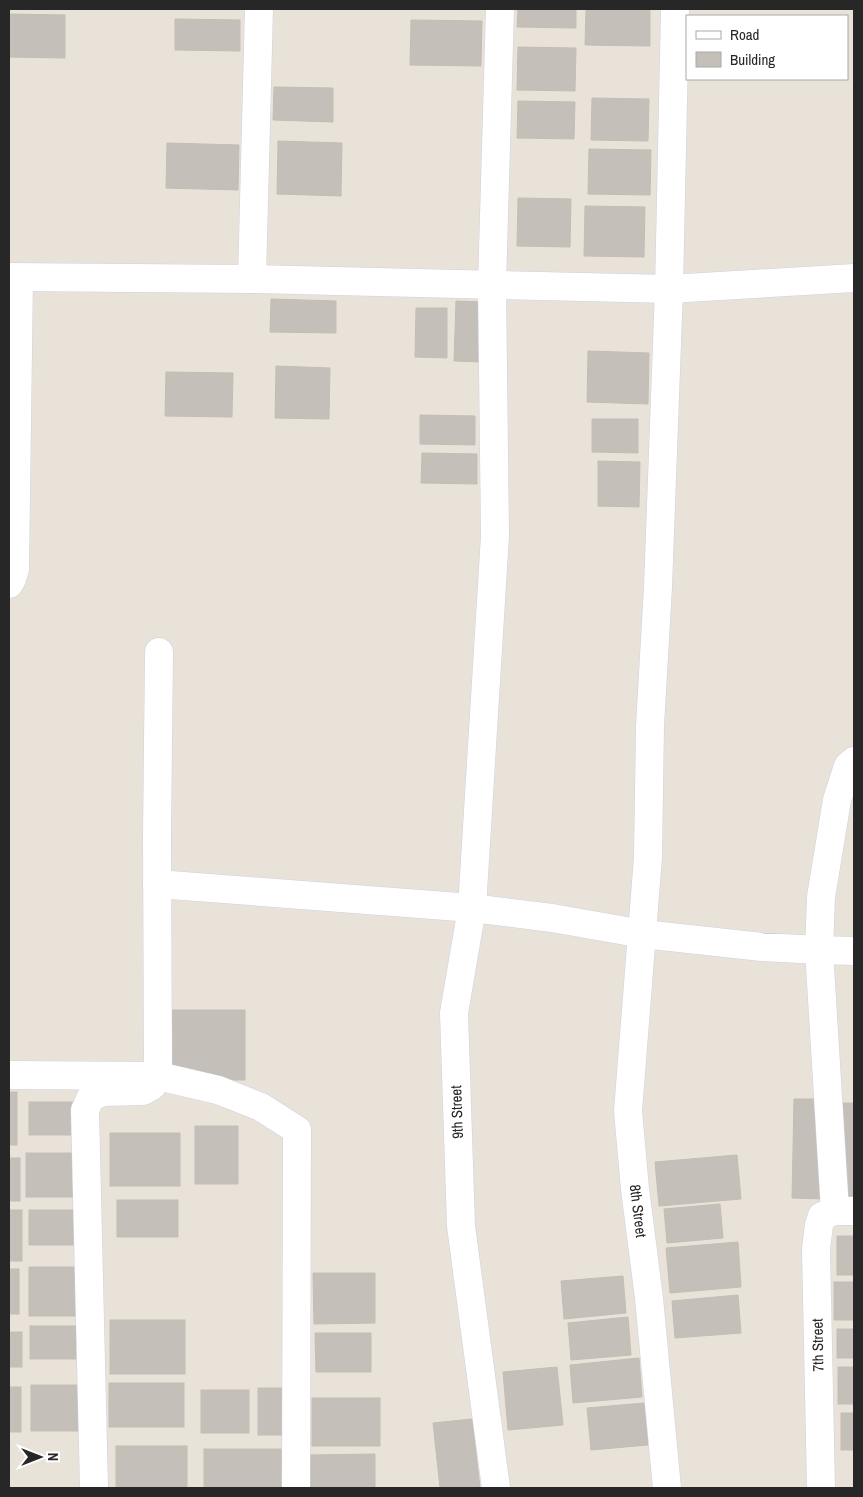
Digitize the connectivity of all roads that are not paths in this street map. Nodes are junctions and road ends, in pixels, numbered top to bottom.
1 (259, 9) edge
2 (500, 9) edge
3 (675, 9) edge
4 (14, 277) edge
5 (854, 278) edge
6 (252, 279) junction
7 (492, 285) junction
8 (669, 289) junction
9 (9, 584) edge
10 (159, 652) dead end
11 (854, 761) edge
12 (157, 884) junction
13 (472, 908) junction
14 (643, 934) junction
15 (819, 950) junction
16 (854, 951) edge
17 (9, 1074) edge
18 (158, 1076) junction
19 (845, 1211) edge
20 (94, 1488) edge
21 (296, 1488) edge
22 (496, 1488) edge
23 (666, 1488) edge
24 (821, 1488) edge

1 - 6 street
2 - 7 street, 9th Street
3 - 8 street, 8th Street
4 - 6 street
4 - 9 street
5 - 8 street
6 - 7 street
7 - 8 street
7 - 13 street, 9th Street
8 - 14 street, 8th Street
10 - 12 street
11 - 15 street
12 - 13 street
12 - 18 street
13 - 14 street
13 - 22 street, 9th Street
14 - 15 street
14 - 23 street, 8th Street
15 - 16 street
15 - 19 street
17 - 18 street
18 - 20 street
18 - 21 street
19 - 24 street, 7th Street

